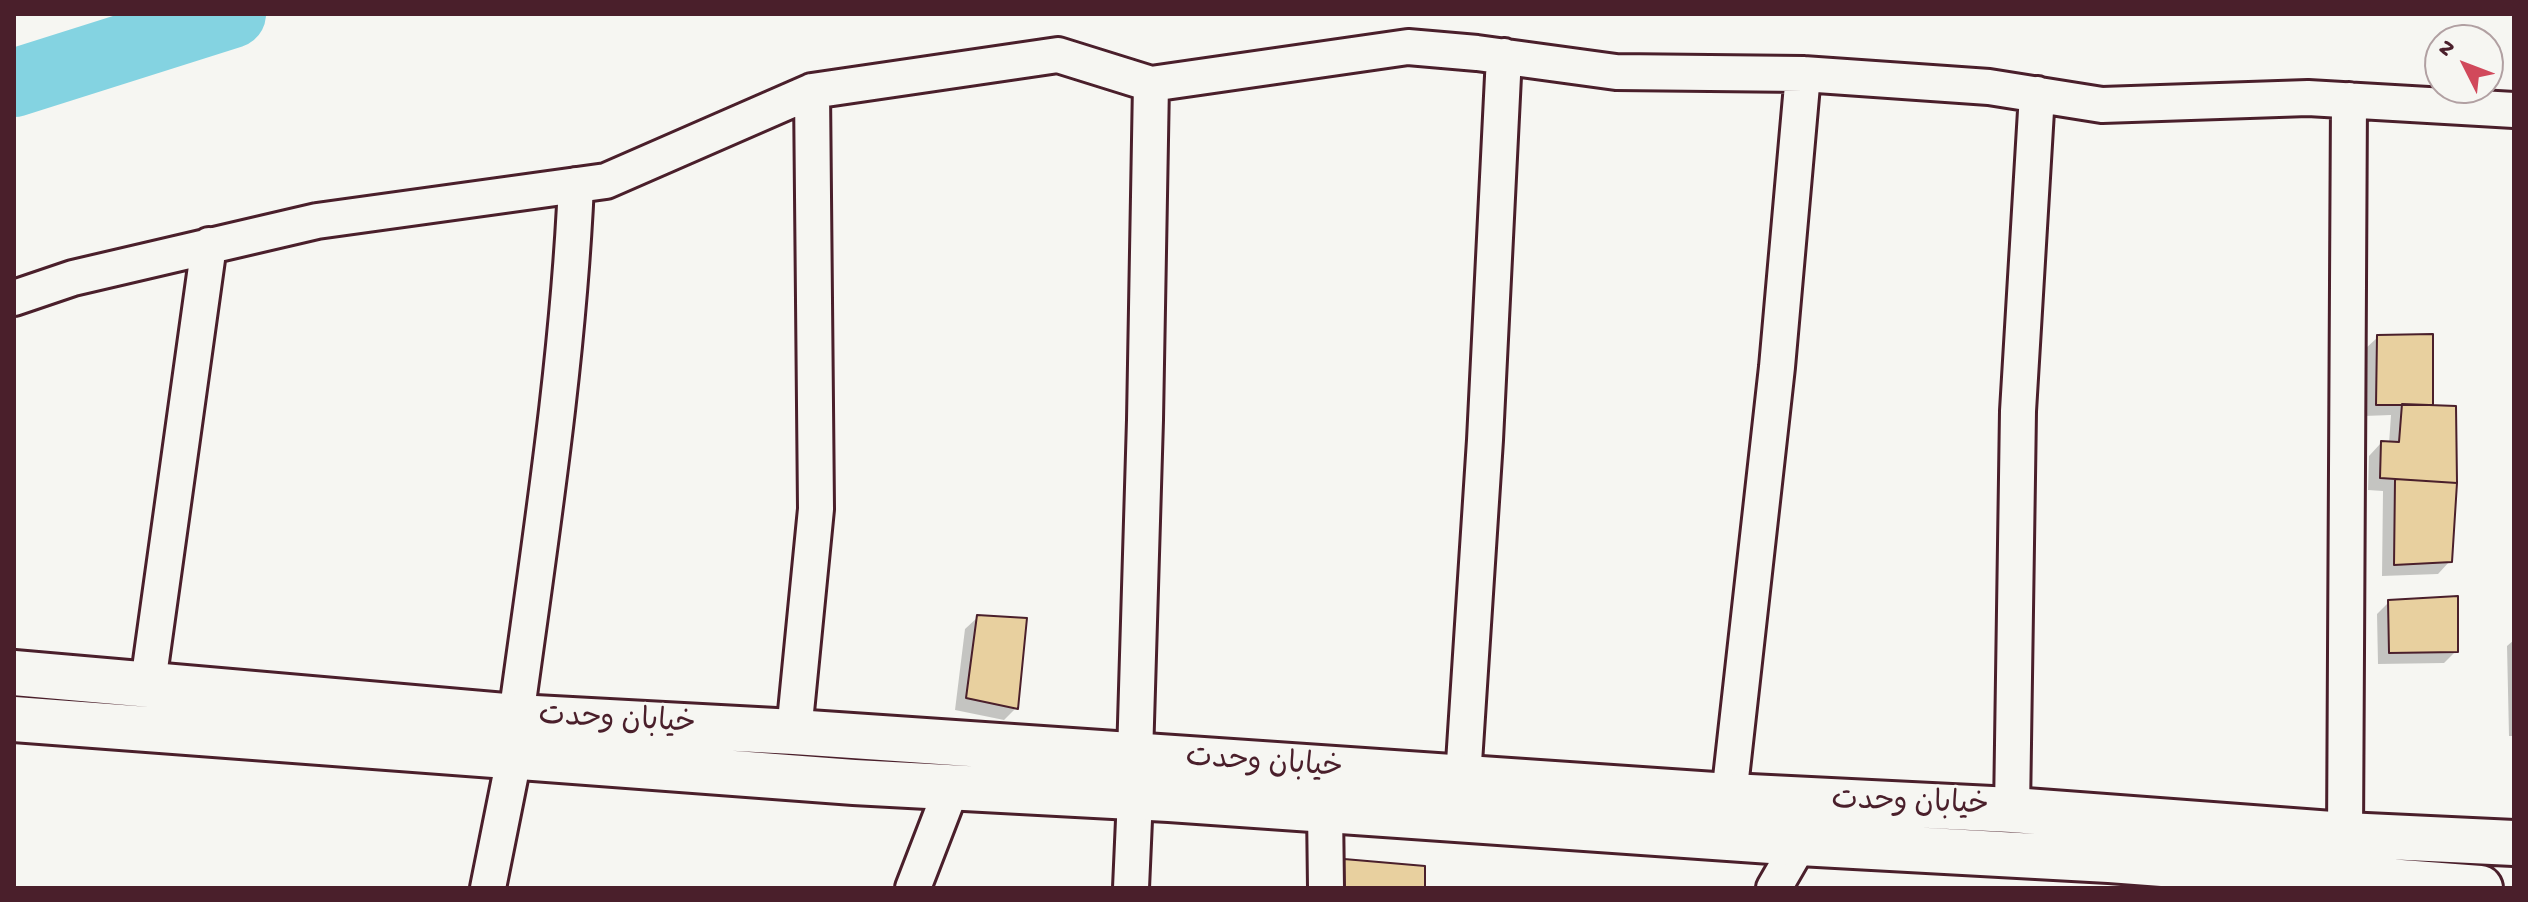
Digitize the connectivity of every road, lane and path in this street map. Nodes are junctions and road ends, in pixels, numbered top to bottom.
1 (1504, 56) junction
2 (1803, 74) junction
3 (1151, 84) junction
4 (812, 91) junction
5 (2037, 94) junction
6 (2349, 100) junction
7 (2514, 110) edge
8 (576, 185) junction
9 (209, 245) junction
10 (14, 298) edge
11 (14, 673) edge
12 (148, 683) junction
13 (14, 719) edge
14 (794, 732) junction
15 (515, 737) junction
16 (1135, 776) junction
17 (1463, 778) junction
18 (952, 787) junction
19 (1729, 796) junction
20 (1325, 809) junction
21 (2012, 810) junction
22 (1803, 822) junction
23 (2345, 835) junction
24 (2514, 843) edge
25 (2339, 883) edge
26 (488, 888) edge
27 (913, 888) edge
28 (1131, 888) edge
29 (1326, 888) edge
30 (1774, 888) edge
31 (2480, 888) edge

1 - 2 street
1 - 3 street
1 - 17 street
2 - 5 street
2 - 19 street
3 - 4 street
3 - 16 street
4 - 8 street
4 - 14 street
5 - 6 street
5 - 21 street
6 - 7 street
6 - 23 street
8 - 9 street
8 - 15 street
9 - 10 street
9 - 12 street
11 - 12 street, خیابان وحدت
12 - 15 street, خیابان وحدت
13 - 15 street
14 - 15 street, خیابان وحدت
14 - 16 street, خیابان وحدت
15 - 18 street
15 - 26 street
16 - 17 street, خیابان وحدت
16 - 18 street
16 - 20 street
16 - 28 street
17 - 19 street, خیابان وحدت
18 - 27 street
19 - 22 street, خیابان وحدت
20 - 22 street
20 - 29 street
21 - 22 street, خیابان وحدت
21 - 23 street, خیابان وحدت
22 - 25 street
22 - 30 street
23 - 24 street, خیابان وحدت
23 - 25 street
25 - 31 street

